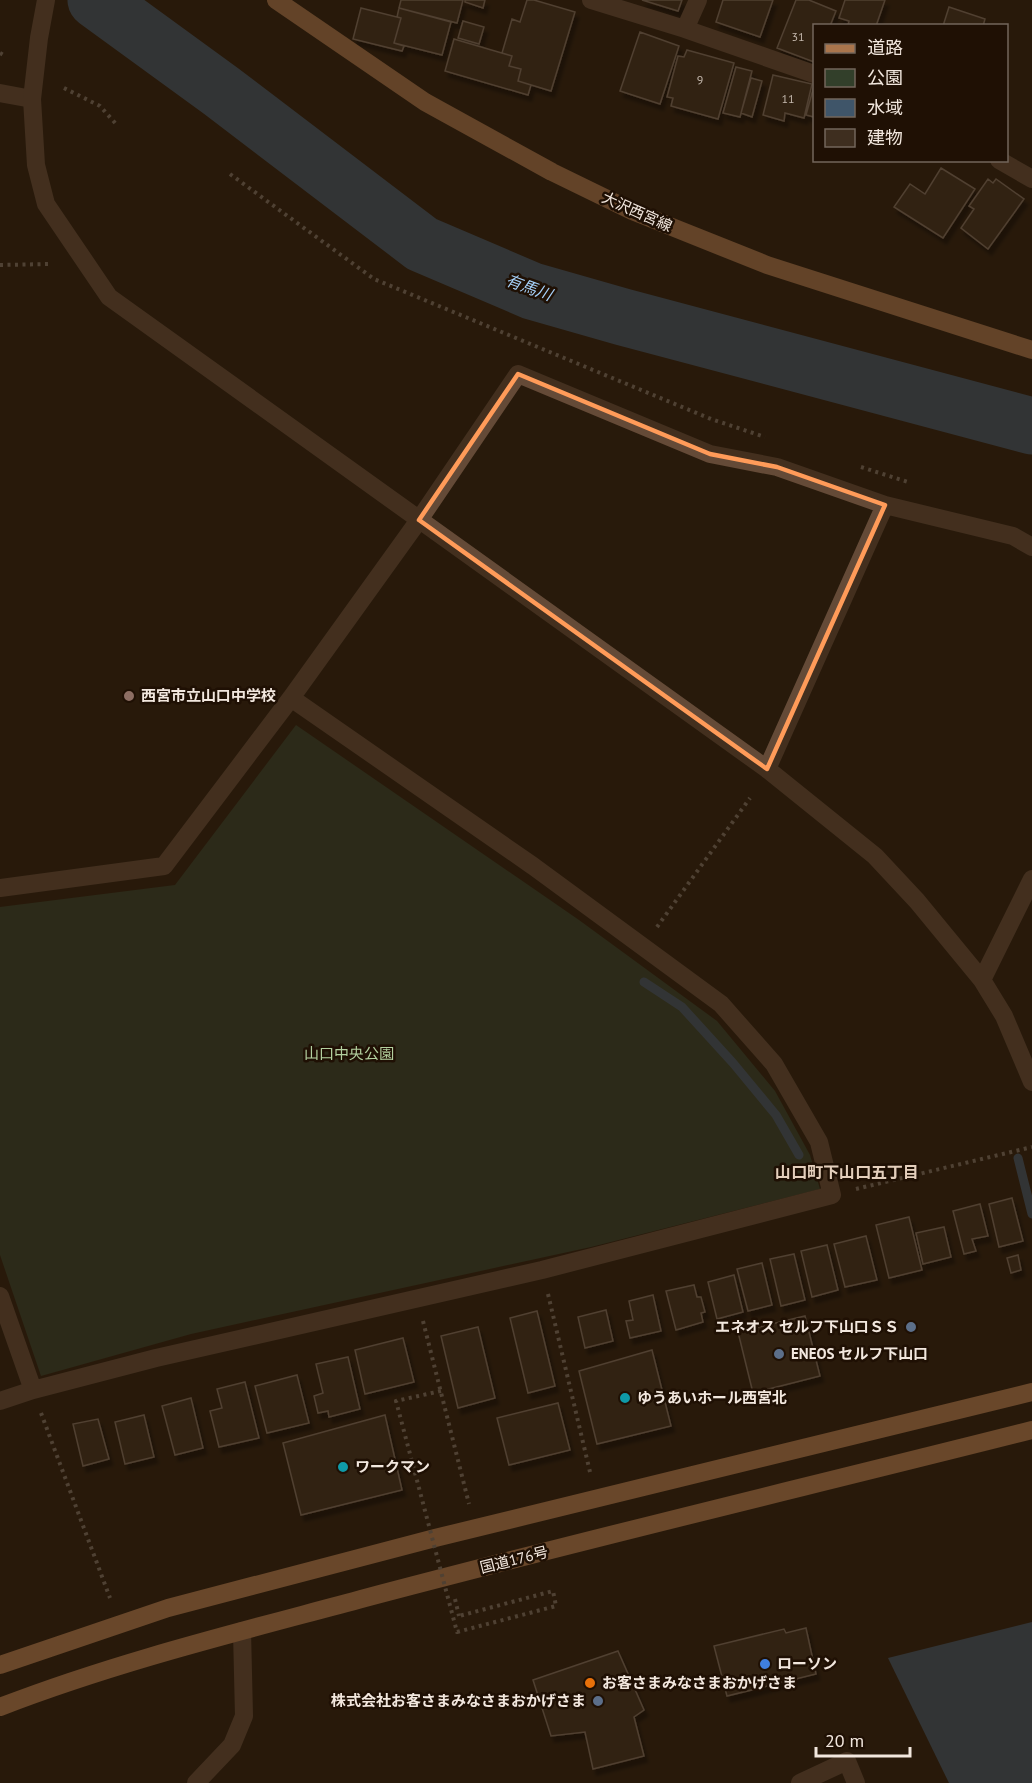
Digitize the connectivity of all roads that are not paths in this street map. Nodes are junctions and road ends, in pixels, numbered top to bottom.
1 (46, 0) edge
2 (276, 0) edge
3 (591, 0) edge
4 (698, 0) edge
5 (685, 29) junction
6 (813, 74) edge
7 (0, 93) edge
8 (32, 99) junction
9 (1002, 162) edge
10 (1032, 179) edge
11 (1032, 350) edge
12 (885, 505) junction
13 (419, 520) junction
14 (1032, 547) edge
15 (291, 698) junction
16 (767, 769) junction
17 (1032, 879) edge
18 (0, 888) edge
19 (982, 980) junction
20 (1032, 1082) edge
21 (0, 1296) edge
22 (33, 1390) junction
23 (1032, 1392) edge
24 (0, 1401) edge
25 (1032, 1430) edge
26 (242, 1631) junction
27 (0, 1665) edge
28 (0, 1707) edge
29 (196, 1783) edge
30 (800, 1783) edge
31 (856, 1783) edge

1 - 8 street
2 - 11 main road, 大沢西宮線
3 - 5 street
4 - 5 street
5 - 6 street
7 - 8 street
8 - 13 street
9 - 10 street
12 - 13 street
12 - 14 street
12 - 16 street
13 - 15 street
13 - 16 street
15 - 18 street
15 - 22 street
16 - 19 street
17 - 19 street
19 - 20 street
21 - 22 street
22 - 24 street
23 - 27 highway
25 - 26 highway, 国道176号
26 - 28 highway, 国道176号
26 - 29 street
30 - 31 street

